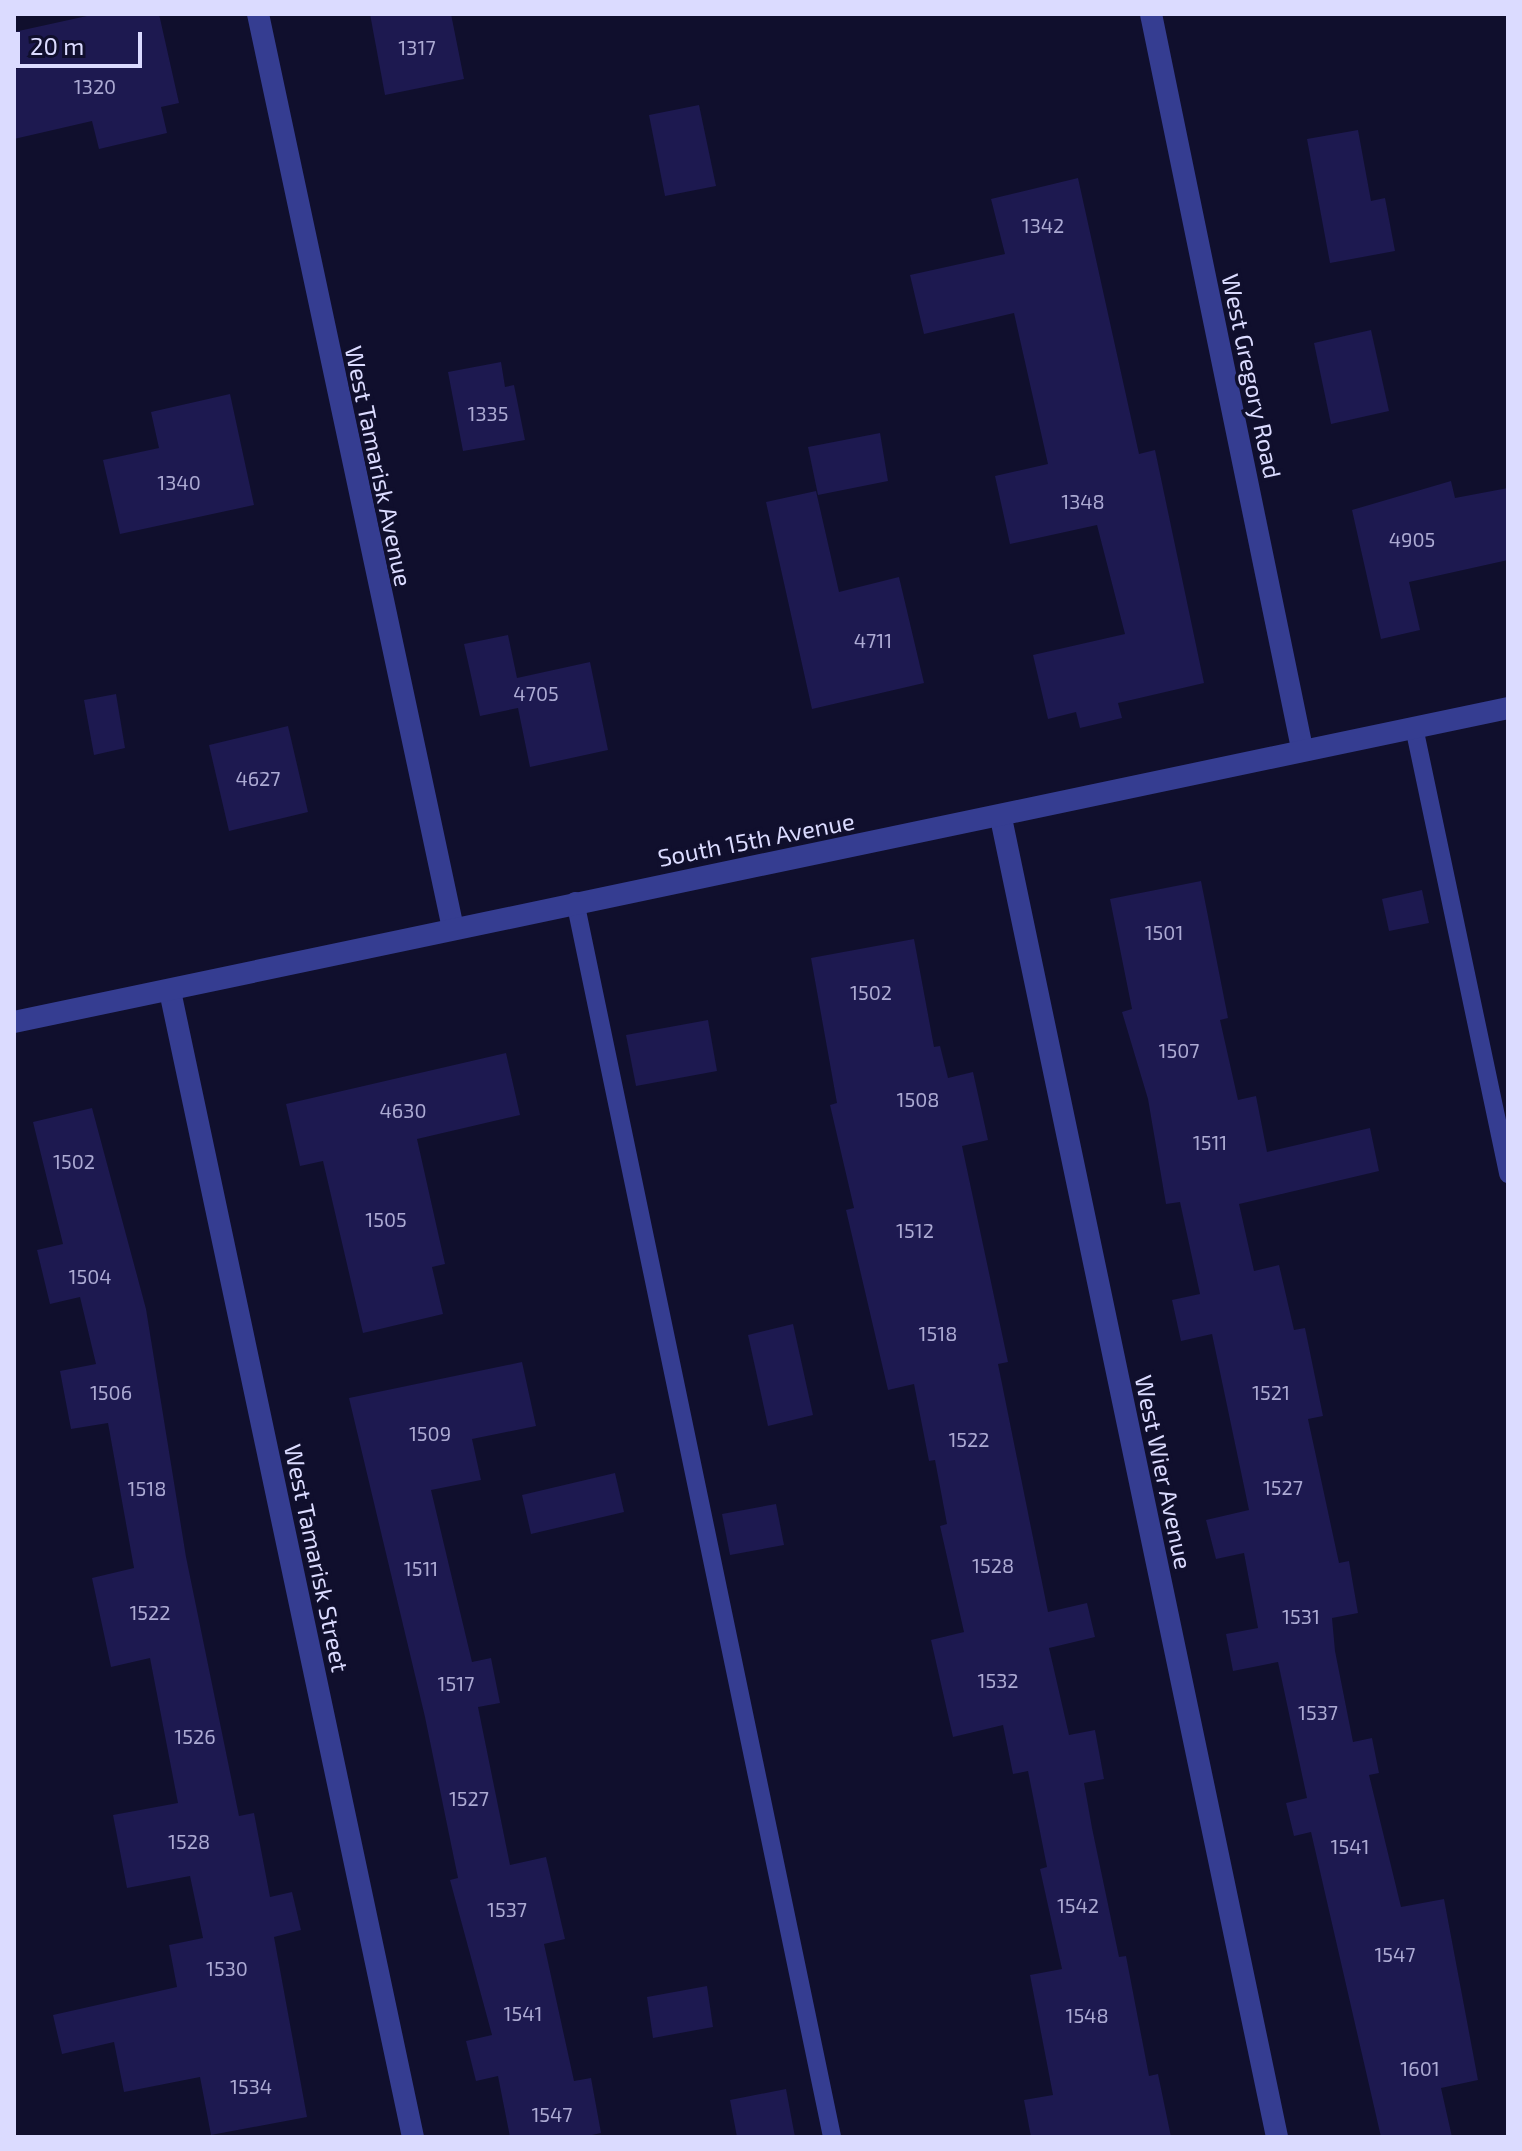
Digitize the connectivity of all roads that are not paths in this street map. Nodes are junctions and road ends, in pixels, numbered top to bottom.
1 (258, 14) edge
2 (1151, 14) edge
3 (1508, 708) edge
4 (1414, 727) junction
5 (1302, 748) junction
6 (1001, 818) junction
7 (575, 901) junction
8 (453, 928) junction
9 (170, 991) junction
10 (14, 1022) edge
11 (1508, 1174) edge
12 (413, 2137) edge
13 (832, 2137) edge
14 (1277, 2137) edge

1 - 8 street, West Tamarisk Avenue
2 - 5 street, West Gregory Road
3 - 4 street, South 15th Avenue
4 - 5 street, South 15th Avenue
4 - 11 lane
5 - 6 street, South 15th Avenue
6 - 7 street, South 15th Avenue
6 - 14 street, West Wier Avenue
7 - 8 street, South 15th Avenue
7 - 13 lane
8 - 9 street, South 15th Avenue
9 - 10 street, South 15th Avenue
9 - 12 street, West Tamarisk Street

